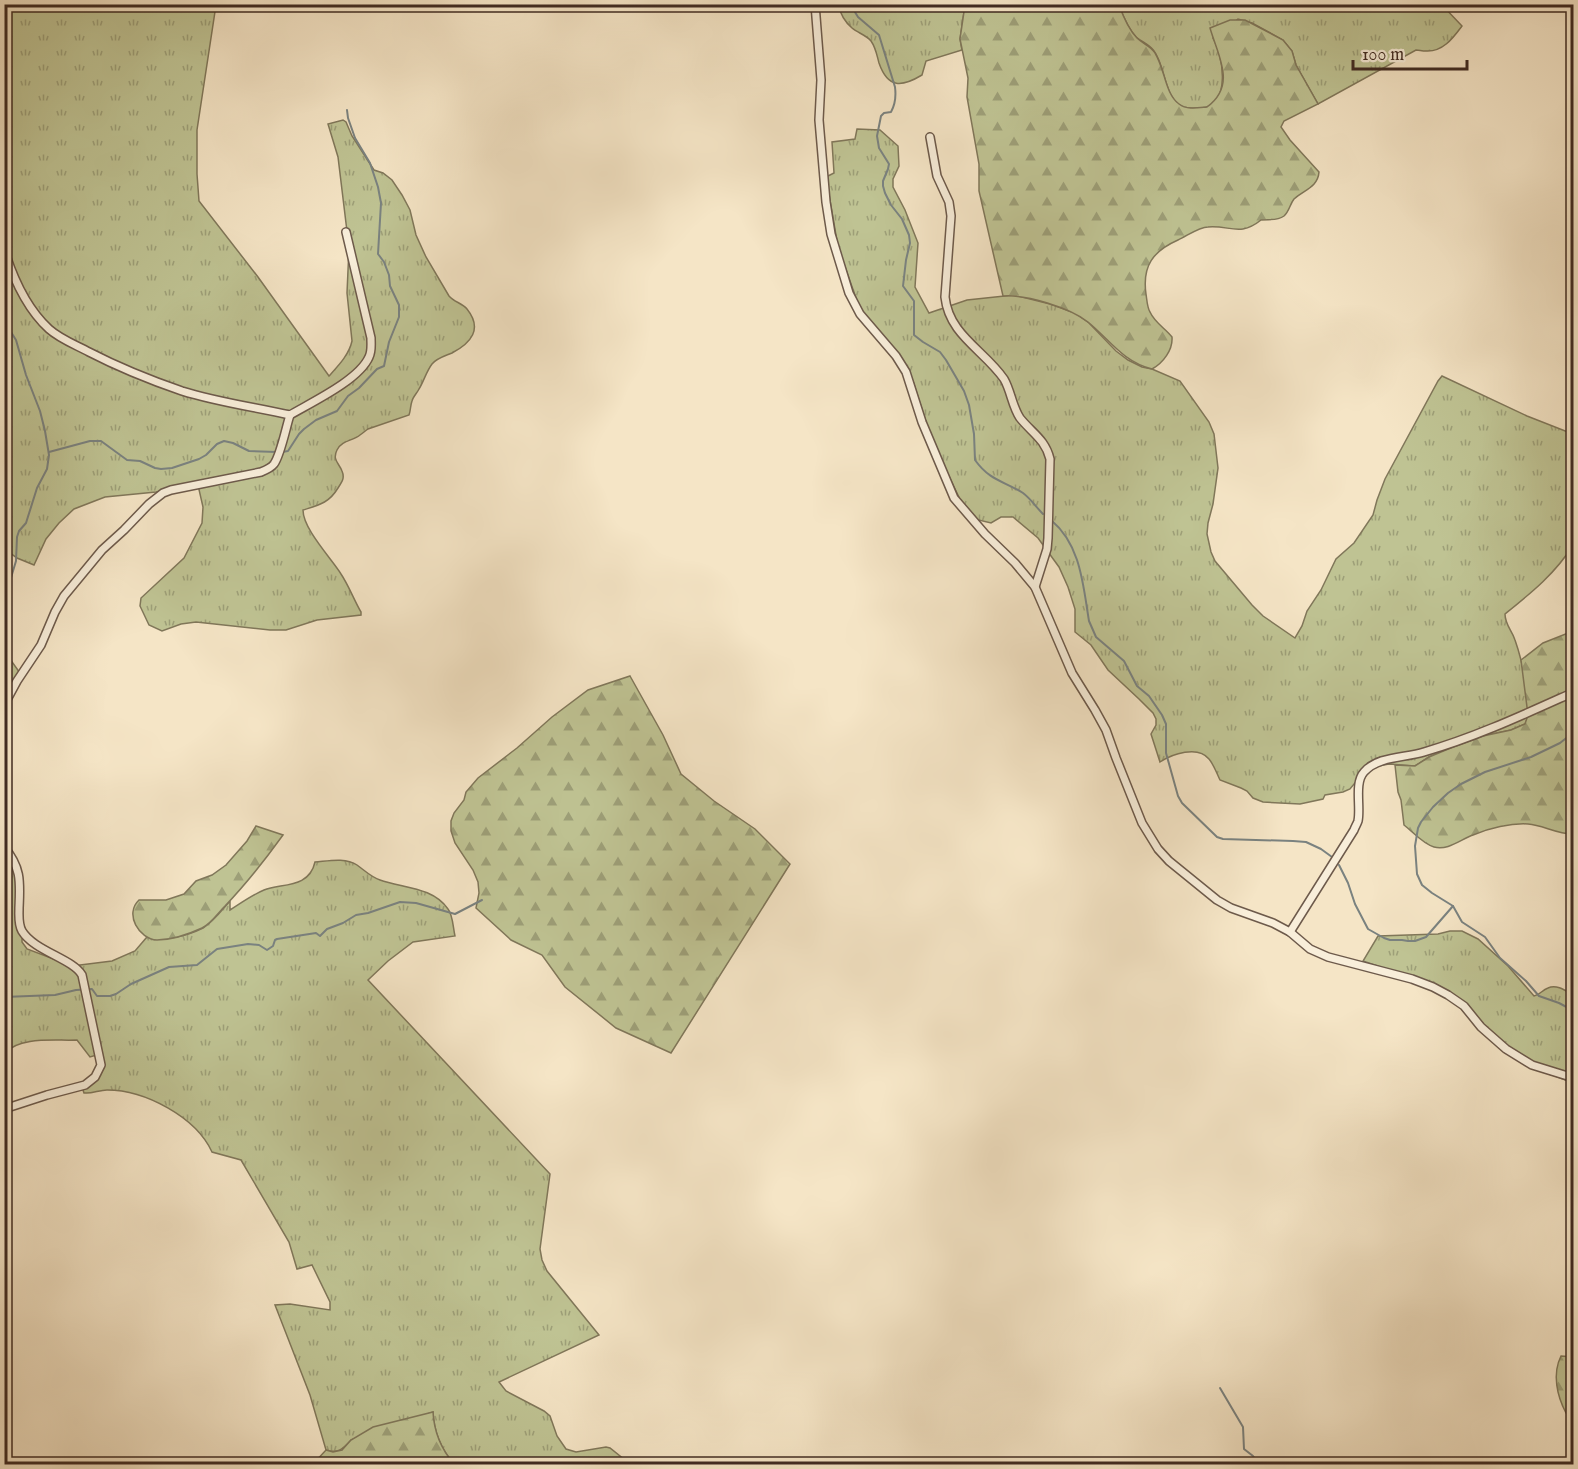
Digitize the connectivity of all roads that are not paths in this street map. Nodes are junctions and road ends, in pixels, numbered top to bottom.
1 (815, 4) edge
2 (930, 137) dead end
3 (346, 232) dead end
4 (4, 249) edge
5 (290, 414) junction
6 (1035, 587) junction
7 (1574, 692) edge
8 (4, 705) edge
9 (4, 847) edge
10 (1290, 932) junction
11 (1574, 1078) edge
12 (4, 1109) edge

1 - 6 street
2 - 6 street
3 - 5 street
4 - 5 street
5 - 8 street
6 - 10 street
7 - 10 street
9 - 12 street
10 - 11 street

